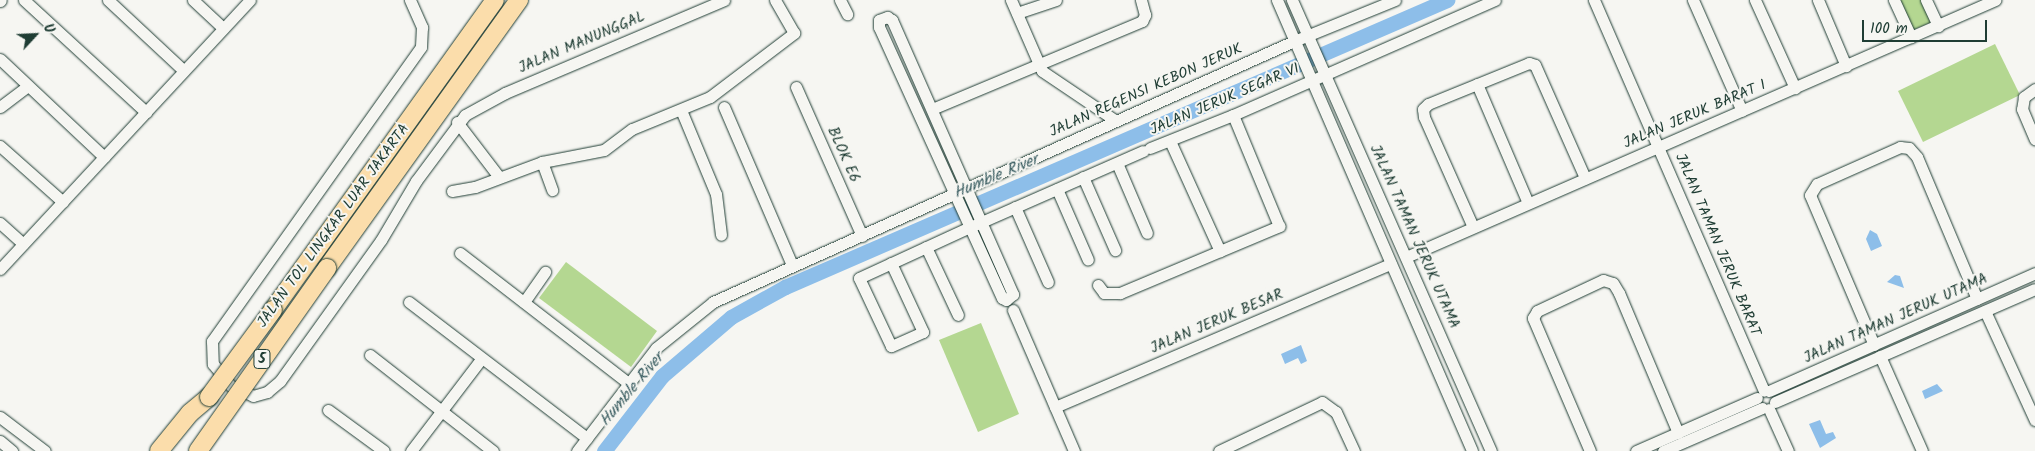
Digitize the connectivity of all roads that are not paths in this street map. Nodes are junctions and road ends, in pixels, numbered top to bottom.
1 (24, 0) edge
2 (108, 0) edge
3 (193, 0) edge
4 (250, 0) edge
5 (410, 0) edge
6 (495, 0) edge
7 (519, 0) edge
8 (724, 0) edge
9 (775, 0) edge
10 (840, 0) edge
11 (1011, 0) edge
12 (1056, 0) edge
13 (1140, 0) edge
14 (1276, 0) edge
15 (1292, 0) edge
16 (1395, 0) edge
17 (1496, 0) edge
18 (1594, 0) edge
19 (1693, 0) edge
20 (1755, 0) edge
21 (1818, 0) edge
22 (1894, 0) edge
23 (1926, 0) edge
24 (1995, 0) edge
25 (1017, 13) junction
26 (847, 14) dead end
27 (1938, 26) junction
28 (223, 28) junction
29 (1911, 37) junction
30 (1294, 41) junction
31 (1311, 41) junction
32 (0, 59) edge
33 (1038, 63) junction
34 (1846, 66) junction
35 (182, 70) junction
36 (1325, 70) junction
37 (1311, 77) junction
38 (1478, 84) junction
39 (28, 86) junction
40 (796, 87) dead end
41 (1795, 88) junction
42 (2035, 89) edge
43 (0, 107) edge
44 (724, 107) dead end
45 (681, 110) junction
46 (932, 110) junction
47 (1742, 111) junction
48 (146, 112) junction
49 (1233, 115) junction
50 (1116, 121) junction
51 (457, 122) junction
52 (2035, 139) edge
53 (1170, 141) junction
54 (0, 146) edge
55 (1657, 146) junction
56 (104, 157) junction
57 (542, 162) junction
58 (1117, 163) junction
59 (499, 177) junction
60 (1083, 178) junction
61 (1585, 178) junction
62 (1057, 189) junction
63 (552, 190) dead end
64 (452, 191) dead end
65 (968, 194) junction
66 (957, 197) junction
67 (62, 202) junction
68 (1528, 203) junction
69 (1015, 207) junction
70 (0, 222) edge
71 (974, 222) junction
72 (1473, 228) junction
73 (1147, 233) dead end
74 (721, 235) dead end
75 (862, 236) junction
76 (23, 244) junction
77 (926, 247) junction
78 (1115, 250) dead end
79 (1220, 251) junction
80 (460, 253) dead end
81 (1406, 257) junction
82 (1088, 260) dead end
83 (891, 263) junction
84 (1391, 264) junction
85 (792, 265) junction
86 (0, 269) edge
87 (545, 272) dead end
88 (2035, 273) edge
89 (1048, 282) dead end
90 (1098, 285) dead end
91 (2035, 289) edge
92 (1977, 299) junction
93 (409, 302) dead end
94 (524, 302) junction
95 (1013, 310) dead end
96 (1985, 311) junction
97 (958, 315) dead end
98 (1874, 345) junction
99 (370, 355) dead end
100 (1880, 356) junction
101 (481, 359) junction
102 (1456, 372) junction
103 (1441, 378) junction
104 (628, 383) junction
105 (209, 397) junction
106 (1766, 400) junction
107 (1055, 407) junction
108 (328, 410) dead end
109 (441, 410) junction
110 (0, 416) edge
111 (2035, 420) edge
112 (587, 438) junction
113 (0, 442) edge
114 (1683, 442) edge
115 (12, 451) edge
116 (45, 451) edge
117 (159, 451) edge
118 (170, 451) edge
119 (198, 451) edge
120 (384, 451) edge
121 (411, 451) edge
122 (493, 451) edge
123 (577, 451) edge
124 (1074, 451) edge
125 (1219, 451) edge
126 (1354, 451) edge
127 (1472, 451) edge
128 (1491, 451) edge
129 (1590, 451) edge
130 (1636, 451) edge
131 (1664, 451) edge
132 (1788, 451) edge
133 (1922, 451) edge

1 - 48 street
2 - 35 street
3 - 28 street
4 - 28 street
5 - 51 street
6 - 105 highway, JALAN TOL LINGKAR LUAR JAKARTA / 5, bridge
7 - 119 highway, JALAN TOL LINGKAR LUAR JAKARTA / 5, bridge
8 - 51 street, JALAN MANUNGGAL
9 - 45 street
10 - 26 street
11 - 25 street
12 - 25 street
13 - 33 street
14 - 30 street, JALAN TAMAN JERUK UTAMA
15 - 31 street, JALAN TAMAN JERUK UTAMA
16 - 31 street, JALAN REGENSI KEBON JERUK
17 - 36 street, JALAN JERUK SEGAR VI
18 - 55 street, JALAN TAMAN JERUK BARAT
19 - 47 street
20 - 41 street
21 - 34 street
22 - 29 street
23 - 27 street
24 - 27 street, JALAN JERUK BARAT I
25 - 33 street
27 - 29 street, JALAN JERUK BARAT I
28 - 35 street
29 - 34 street, JALAN JERUK BARAT I
30 - 31 street, JALAN REGENSI KEBON JERUK
30 - 37 street, JALAN TAMAN JERUK UTAMA
30 - 50 street, JALAN REGENSI KEBON JERUK
31 - 36 street, JALAN TAMAN JERUK UTAMA
32 - 39 street
33 - 46 street
33 - 50 street
34 - 41 street, JALAN JERUK BARAT I
35 - 48 street
36 - 37 street, JALAN JERUK SEGAR VI
36 - 81 street, JALAN TAMAN JERUK UTAMA
37 - 49 street, JALAN JERUK SEGAR VI
37 - 84 street, JALAN TAMAN JERUK UTAMA
38 - 61 street
38 - 68 street
38 - 72 street
39 - 43 street
39 - 56 street
40 - 75 street, BLOK E6
41 - 47 street, JALAN JERUK BARAT I
42 - 52 street
44 - 85 street
45 - 57 street
45 - 74 street
46 - 65 street
46 - 66 street
47 - 55 street, JALAN JERUK BARAT I
48 - 56 street
49 - 53 street, JALAN JERUK SEGAR VI
49 - 79 street
50 - 65 street, JALAN REGENSI KEBON JERUK
51 - 59 street
53 - 58 street, JALAN JERUK SEGAR VI
53 - 79 street
54 - 67 street
55 - 61 street, JALAN JERUK BARAT I
55 - 106 street, JALAN TAMAN JERUK BARAT
56 - 67 street
57 - 59 street
57 - 63 street
58 - 60 street, JALAN JERUK SEGAR VI
58 - 73 street
59 - 64 street
60 - 62 street, JALAN JERUK SEGAR VI
60 - 78 street
61 - 68 street, JALAN JERUK BARAT I
62 - 69 street, JALAN JERUK SEGAR VI
62 - 82 street
65 - 66 street, JALAN REGENSI KEBON JERUK
65 - 71 street
66 - 71 street
66 - 75 street, JALAN REGENSI KEBON JERUK
67 - 76 street
68 - 72 street, JALAN JERUK BARAT I
69 - 71 street, JALAN JERUK SEGAR VI
69 - 89 street
70 - 76 street
71 - 71 street
71 - 77 street, JALAN JERUK SEGAR VI
72 - 81 street, JALAN JERUK BARAT I
75 - 85 street, JALAN REGENSI KEBON JERUK
76 - 86 street
77 - 83 street, JALAN JERUK SEGAR VI
77 - 97 street
79 - 90 street
80 - 94 street
81 - 102 street, JALAN TAMAN JERUK UTAMA
83 - 83 street, JALAN JERUK SEGAR VI
84 - 103 street, JALAN TAMAN JERUK UTAMA
84 - 107 street, JALAN JERUK BESAR
85 - 104 street, JALAN REGENSI KEBON JERUK
87 - 94 street
88 - 92 street, JALAN TAMAN JERUK UTAMA
91 - 96 street, JALAN TAMAN JERUK UTAMA
92 - 98 street, JALAN TAMAN JERUK UTAMA
92 - 98 street
93 - 101 street
94 - 104 street
95 - 107 street
96 - 100 street, JALAN TAMAN JERUK UTAMA
96 - 111 street
98 - 106 street, JALAN TAMAN JERUK UTAMA
99 - 109 street
100 - 106 street, JALAN TAMAN JERUK UTAMA
100 - 133 street
101 - 109 street
101 - 112 street
102 - 103 street
102 - 128 street, JALAN TAMAN JERUK UTAMA
103 - 127 street, JALAN TAMAN JERUK UTAMA
104 - 112 street, JALAN REGENSI KEBON JERUK
105 - 117 highway
105 - 118 highway, JALAN TOL LINGKAR LUAR JAKARTA / 5
106 - 114 street, JALAN TAMAN JERUK UTAMA
106 - 132 street, JALAN TAMAN JERUK BARAT
107 - 124 street
108 - 120 street
109 - 121 street
109 - 122 street
110 - 116 street
112 - 123 street, JALAN REGENSI KEBON JERUK
113 - 115 street
114 - 129 street
114 - 130 street, JALAN TAMAN JERUK UTAMA
114 - 131 street, JALAN TAMAN JERUK UTAMA
125 - 126 street

